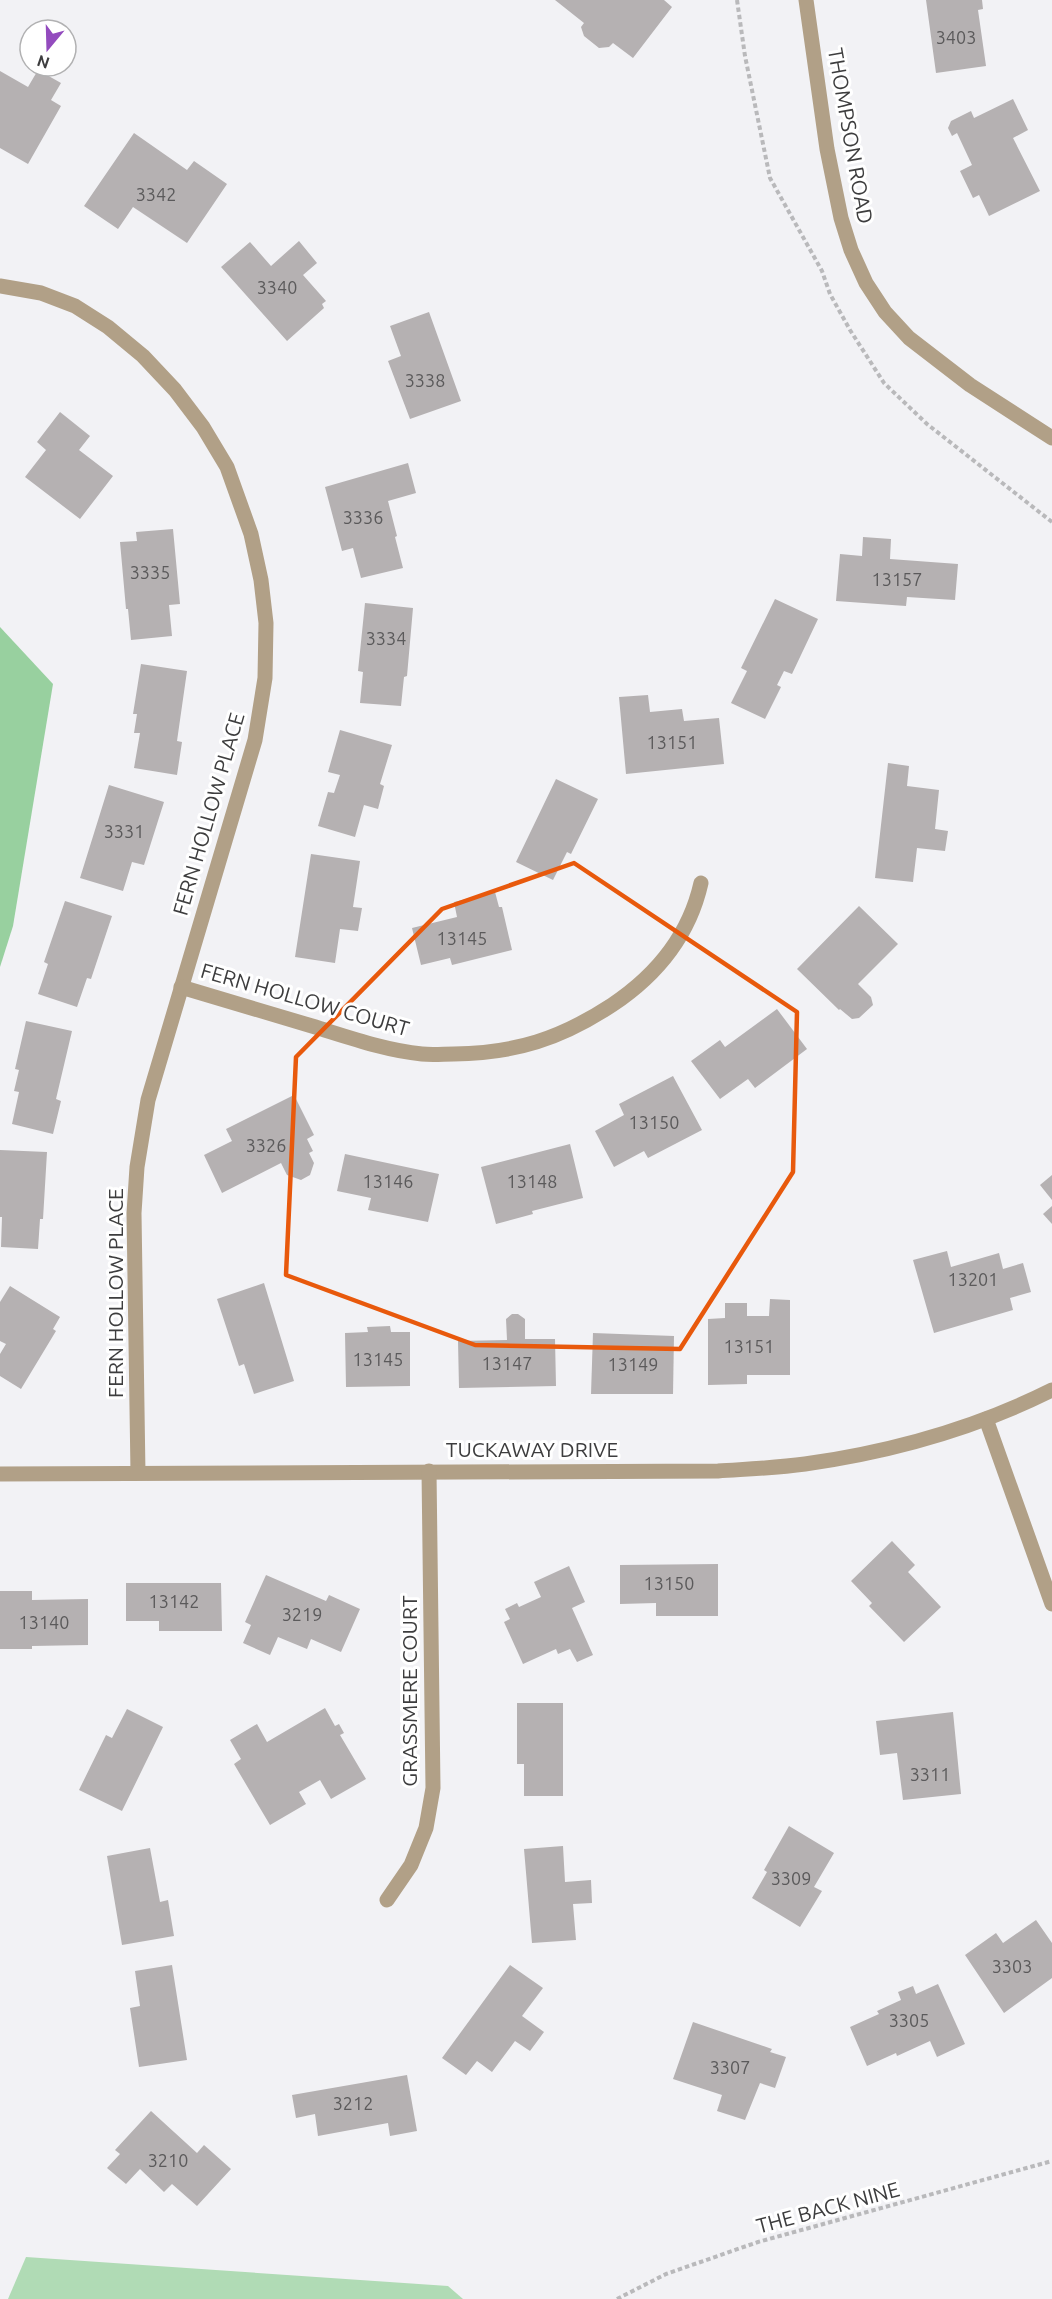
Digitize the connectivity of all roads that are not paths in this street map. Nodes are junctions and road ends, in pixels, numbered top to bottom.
1 (806, 0) edge
2 (0, 286) edge
3 (1052, 438) edge
4 (701, 883) dead end
5 (181, 987) junction
6 (1052, 1390) edge
7 (986, 1419) junction
8 (429, 1471) junction
9 (138, 1473) junction
10 (0, 1474) edge
11 (1052, 1604) edge
12 (387, 1899) dead end

1 - 3 street, THOMPSON ROAD
2 - 5 street, FERN HOLLOW PLACE
4 - 5 street, FERN HOLLOW COURT
5 - 9 street, FERN HOLLOW PLACE
6 - 7 street, TUCKAWAY DRIVE
7 - 8 street, TUCKAWAY DRIVE
7 - 11 street
8 - 9 street, TUCKAWAY DRIVE
8 - 12 street, GRASSMERE COURT
9 - 10 street, TUCKAWAY DRIVE

